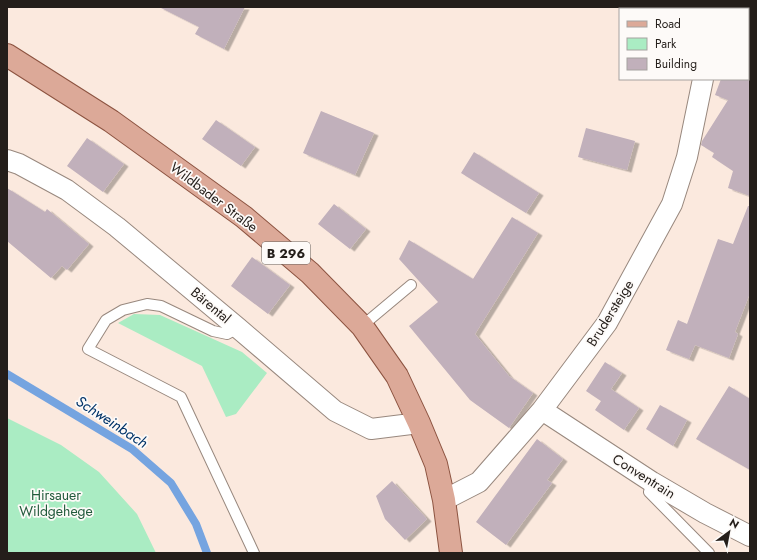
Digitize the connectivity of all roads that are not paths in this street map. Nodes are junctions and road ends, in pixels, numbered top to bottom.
1 (7, 55) edge
2 (703, 80) edge
3 (7, 160) edge
4 (411, 285) dead end
5 (362, 326) junction
6 (238, 328) junction
7 (542, 410) junction
8 (419, 423) junction
9 (652, 482) junction
10 (444, 500) junction
11 (750, 536) edge
12 (254, 553) edge
13 (451, 553) edge
14 (709, 553) edge

1 - 5 main road, Wildbader Straße / B 296
2 - 7 street, Brudersteige
3 - 6 street, Bärental
4 - 5 lane
5 - 8 main road, Wildbader Straße / B 296
6 - 8 street, Bärental
6 - 12 lane
7 - 9 street, Conventrain
7 - 10 street, Brudersteige
8 - 10 main road, Wildbader Straße / B 296
9 - 11 street, Conventrain
9 - 14 lane
10 - 13 main road, Wildbader Straße / B 296

